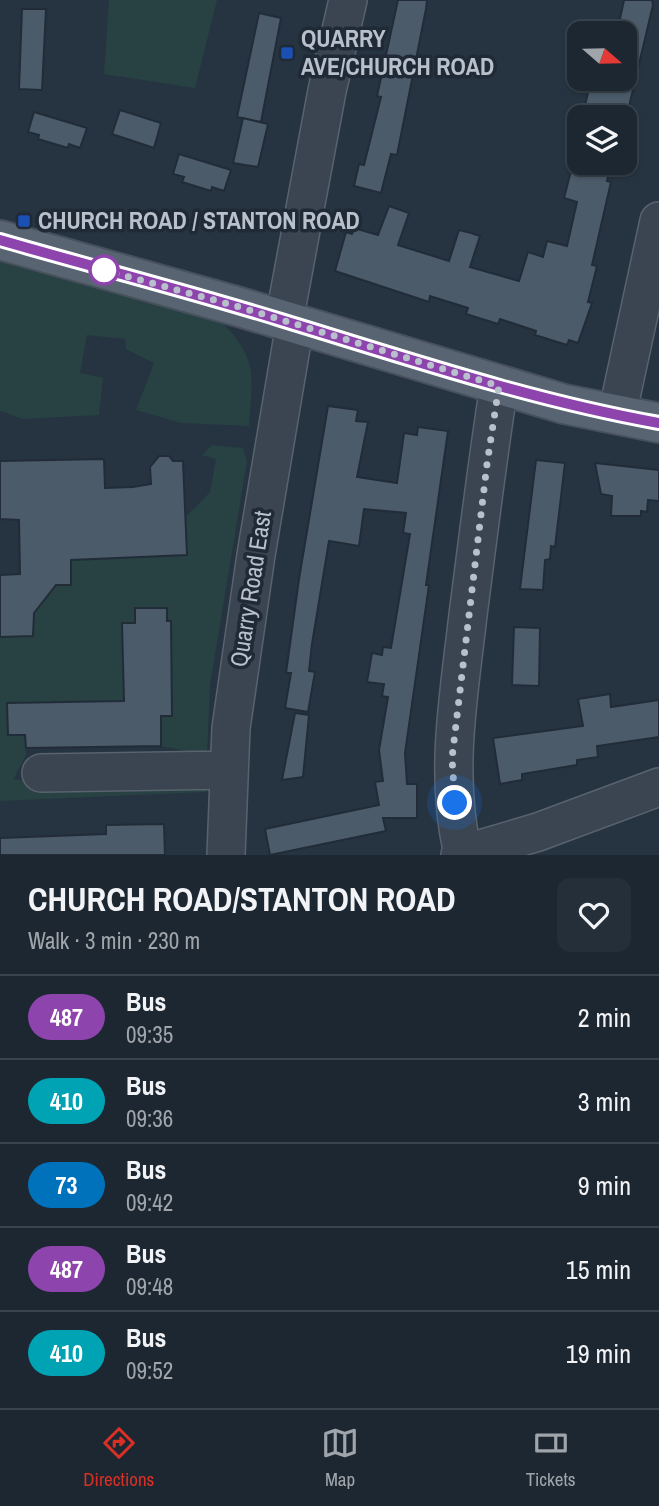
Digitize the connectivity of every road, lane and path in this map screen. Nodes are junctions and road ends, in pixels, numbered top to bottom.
1 (348, 0) edge
2 (659, 221) edge
3 (0, 240) edge
4 (289, 323) junction
5 (499, 386) junction
6 (617, 415) junction
7 (659, 423) edge
8 (229, 771) junction
9 (41, 773) dead end
10 (659, 787) edge
11 (226, 855) edge
12 (462, 855) edge

1 - 4 street, Quarry Road East
2 - 6 street
3 - 4 main road
4 - 5 main road
4 - 8 street, Quarry Road East
5 - 6 main road
5 - 12 street
6 - 7 main road
8 - 9 street
8 - 11 street, Quarry Road East
10 - 12 street

